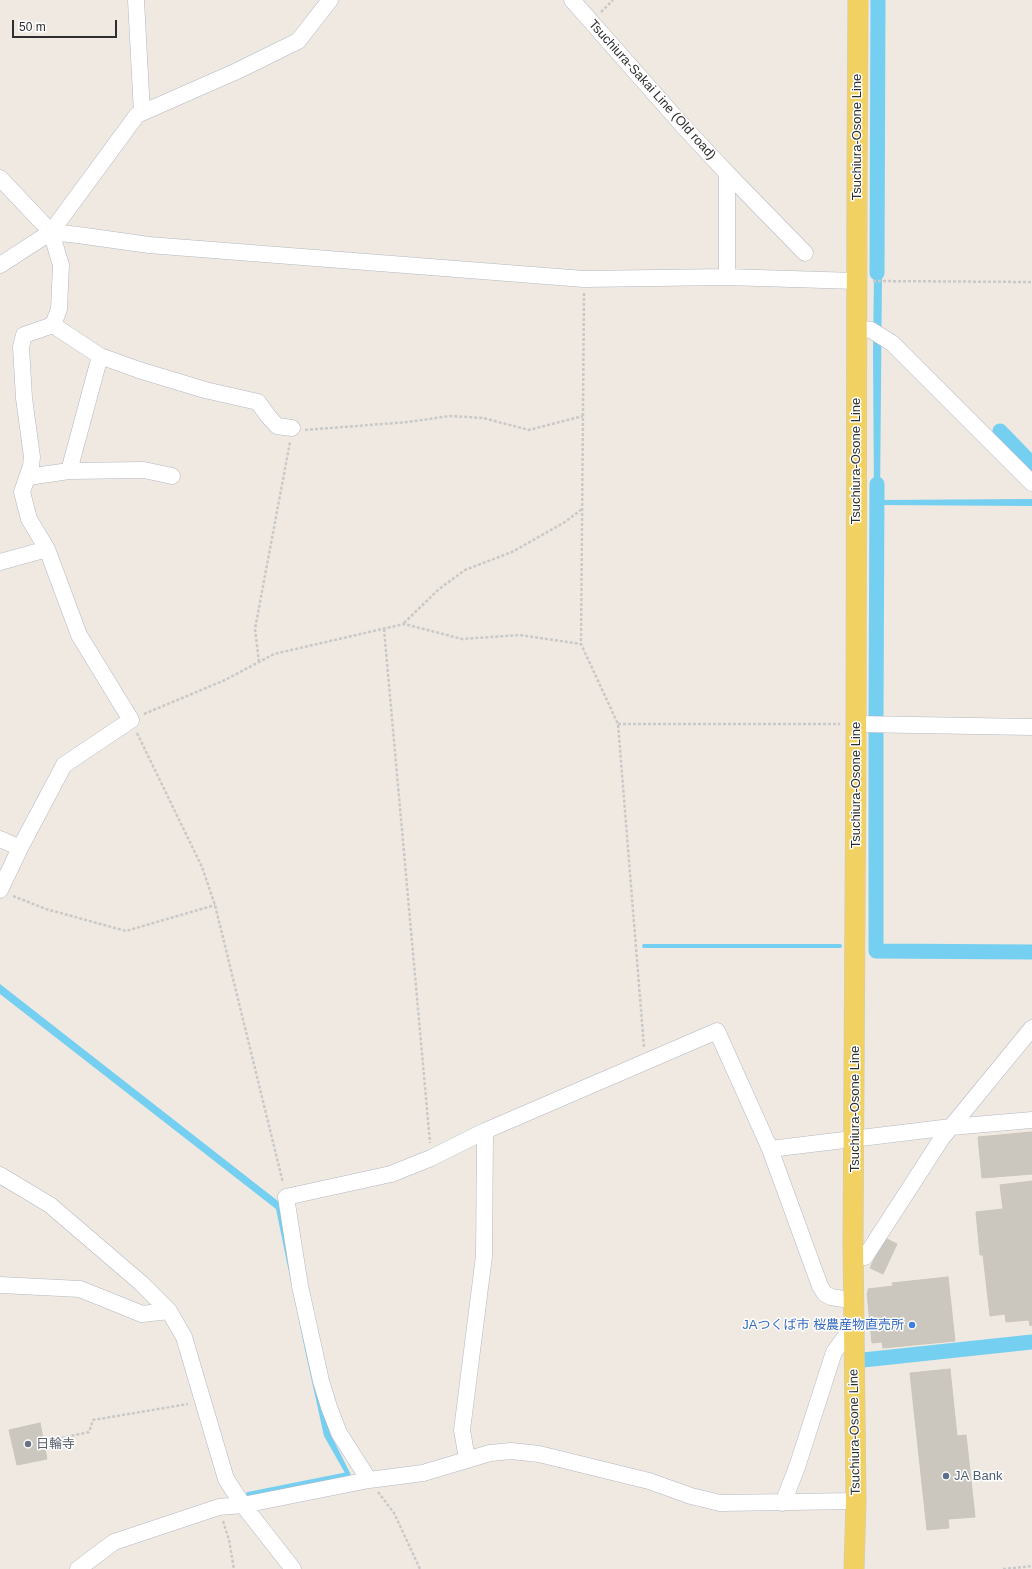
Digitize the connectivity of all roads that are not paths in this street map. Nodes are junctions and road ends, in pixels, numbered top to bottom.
1 (136, 0) edge
2 (330, 0) edge
3 (572, 0) edge
4 (858, 0) edge
5 (142, 113) junction
6 (0, 178) edge
7 (727, 178) junction
8 (51, 232) junction
9 (805, 254) dead end
10 (0, 265) edge
11 (727, 277) junction
12 (856, 281) junction
13 (53, 325) junction
14 (856, 328) junction
15 (100, 356) junction
16 (292, 428) road end
17 (69, 471) junction
18 (172, 476) dead end
19 (28, 477) junction
20 (1032, 483) edge
21 (47, 549) junction
22 (0, 562) edge
23 (856, 724) junction
24 (1032, 727) edge
25 (0, 839) edge
26 (20, 848) junction
27 (3, 892) edge
28 (1032, 1028) edge
29 (1032, 1120) edge
30 (951, 1127) junction
31 (484, 1131) junction
32 (855, 1138) junction
33 (770, 1148) junction
34 (0, 1175) edge
35 (864, 1257) dead end
36 (0, 1285) edge
37 (854, 1301) junction
38 (169, 1311) junction
39 (854, 1325) junction
40 (467, 1459) junction
41 (368, 1480) junction
42 (856, 1502) junction
43 (783, 1503) junction
44 (243, 1505) junction
45 (78, 1569) edge
46 (293, 1569) edge
47 (854, 1569) edge

1 - 5 street
2 - 5 street
3 - 7 street, Tsuchiura-Sakai Line (Old road)
4 - 12 main road, Tsuchiura-Osone Line
5 - 8 street
6 - 8 street
7 - 9 street, Tsuchiura-Sakai Line (Old road)
7 - 11 street
8 - 10 street
8 - 11 street
8 - 13 street
11 - 12 street
12 - 14 main road, Tsuchiura-Osone Line
13 - 15 street
13 - 19 street
14 - 20 street
14 - 23 main road, Tsuchiura-Osone Line
15 - 16 street
15 - 17 street
17 - 18 street
17 - 19 street
19 - 21 street
21 - 22 street
21 - 26 street
23 - 24 street
23 - 32 main road, Tsuchiura-Osone Line
25 - 26 street
26 - 27 street
28 - 30 street
29 - 30 street
30 - 32 street
30 - 35 street
31 - 33 street
31 - 40 street
31 - 41 street
32 - 33 street
32 - 37 main road, Tsuchiura-Osone Line
33 - 37 street
34 - 38 street
36 - 38 street
37 - 39 main road, Tsuchiura-Osone Line
38 - 44 street
39 - 42 main road, Tsuchiura-Osone Line
39 - 43 street
40 - 41 street
40 - 43 street
41 - 44 street
42 - 43 street
42 - 47 main road, Tsuchiura-Osone Line
44 - 45 street
44 - 46 street

